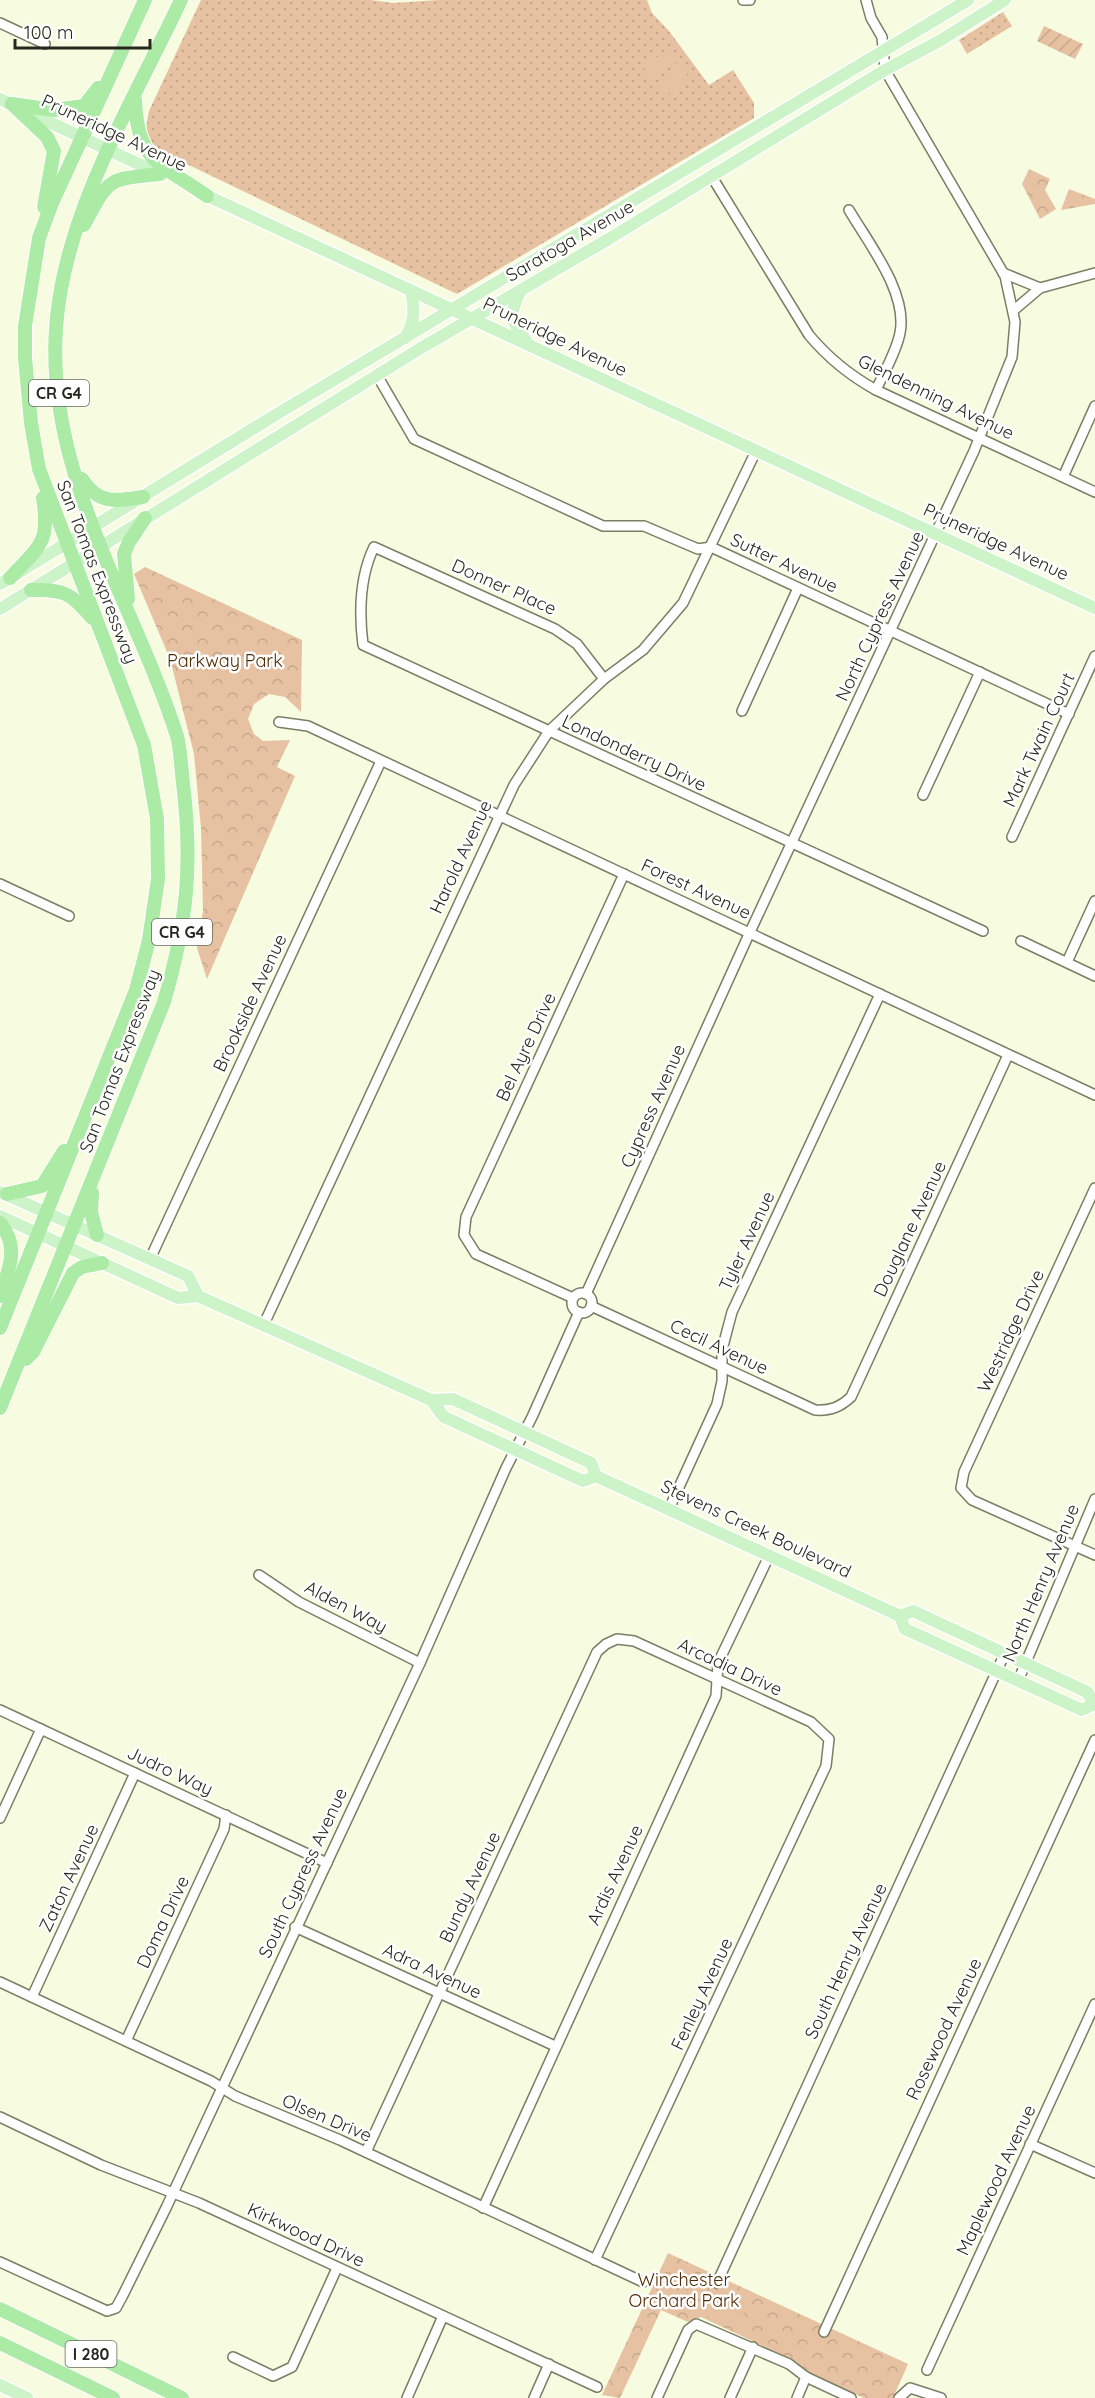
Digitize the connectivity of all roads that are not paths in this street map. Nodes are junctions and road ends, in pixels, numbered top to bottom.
1 (145, 0) edge
2 (181, 0) edge
3 (743, 0) edge
4 (750, 0) edge
5 (866, 0) edge
6 (968, 0) edge
7 (1005, 0) edge
8 (0, 23) edge
9 (45, 44) dead end
10 (884, 52) junction
11 (117, 62) junction
12 (885, 70) junction
13 (135, 96) junction
14 (6, 102) edge
15 (81, 137) junction
16 (109, 150) junction
17 (159, 174) junction
18 (712, 177) junction
19 (207, 196) junction
20 (849, 210) dead end
21 (39, 238) junction
22 (68, 256) junction
23 (1003, 273) junction
24 (1095, 273) edge
25 (1040, 288) junction
26 (521, 290) junction
27 (411, 291) junction
28 (454, 309) junction
29 (1014, 310) junction
30 (474, 318) junction
31 (405, 338) junction
32 (530, 345) junction
33 (378, 377) junction
34 (876, 390) junction
35 (1095, 406) edge
36 (980, 437) junction
37 (756, 452) junction
38 (70, 461) junction
39 (39, 469) junction
40 (1063, 477) junction
41 (1095, 492) edge
42 (143, 498) junction
43 (145, 518) junction
44 (92, 527) junction
45 (935, 535) junction
46 (67, 543) junction
47 (100, 545) junction
48 (374, 547) joint
49 (711, 547) junction
50 (74, 562) junction
51 (5, 581) edge
52 (798, 588) junction
53 (31, 590) junction
54 (127, 607) junction
55 (1095, 608) edge
56 (0, 609) edge
57 (891, 631) junction
58 (104, 640) junction
59 (1095, 657) edge
60 (980, 672) junction
61 (604, 679) junction
62 (742, 711) dead end
63 (1069, 714) junction
64 (279, 722) dead end
65 (549, 731) junction
66 (381, 760) junction
67 (923, 795) dead end
68 (497, 817) junction
69 (1012, 837) dead end
70 (793, 844) junction
71 (624, 874) junction
72 (0, 885) edge
73 (1095, 901) edge
74 (69, 916) dead end
75 (984, 931) dead end
76 (750, 932) junction
77 (1021, 941) dead end
78 (1067, 962) junction
79 (1095, 976) edge
80 (880, 994) junction
81 (1008, 1055) junction
82 (1095, 1095) edge
83 (94, 1097) junction
84 (94, 1179) junction
85 (1095, 1188) edge
86 (3, 1193) edge
87 (46, 1212) junction
88 (0, 1216) edge
89 (0, 1223) edge
90 (75, 1225) junction
91 (38, 1233) junction
92 (98, 1235) junction
93 (66, 1246) junction
94 (150, 1259) junction
95 (102, 1263) junction
96 (586, 1294) junction
97 (0, 1296) edge
98 (198, 1296) junction
99 (573, 1298) junction
100 (591, 1306) junction
101 (579, 1312) junction
102 (264, 1324) junction
103 (0, 1328) edge
104 (721, 1366) junction
105 (16, 1369) junction
106 (431, 1400) junction
107 (0, 1408) edge
108 (834, 1409) joint
109 (525, 1431) junction
110 (516, 1451) junction
111 (596, 1476) junction
112 (1095, 1499) edge
113 (669, 1509) junction
114 (1077, 1546) junction
115 (1095, 1555) edge
116 (770, 1556) junction
117 (260, 1575) dead end
118 (900, 1616) junction
119 (611, 1641) joint
120 (1005, 1653) junction
121 (420, 1663) junction
122 (1026, 1663) junction
123 (997, 1671) junction
124 (717, 1678) junction
125 (1018, 1681) junction
126 (1094, 1705) edge
127 (0, 1710) edge
128 (41, 1729) junction
129 (829, 1739) joint
130 (1095, 1740) edge
131 (135, 1773) junction
132 (226, 1815) junction
133 (0, 1818) edge
134 (327, 1863) junction
135 (295, 1927) junction
136 (0, 1982) edge
137 (438, 1993) junction
138 (32, 1997) junction
139 (1095, 2004) edge
140 (126, 2041) junction
141 (555, 2046) junction
142 (221, 2087) junction
143 (0, 2117) edge
144 (1030, 2144) junction
145 (366, 2152) junction
146 (1095, 2173) edge
147 (174, 2193) junction
148 (483, 2208) junction
149 (595, 2260) junction
150 (0, 2262) edge
151 (337, 2268) junction
152 (643, 2282) dead end
153 (717, 2283) dead end
154 (0, 2309) edge
155 (443, 2316) junction
156 (824, 2332) dead end
157 (0, 2343) edge
158 (753, 2348) junction
159 (233, 2357) dead end
160 (549, 2364) junction
161 (927, 2370) dead end
162 (806, 2378) junction
163 (0, 2385) edge
164 (597, 2386) dead end
165 (27, 2398) edge
166 (113, 2398) edge
167 (182, 2398) edge
168 (407, 2398) edge
169 (534, 2398) edge
170 (657, 2398) edge
171 (730, 2398) edge
172 (797, 2398) edge
173 (851, 2398) edge
174 (899, 2398) edge
175 (941, 2398) edge

1 - 11 highway, San Tomas Expressway / CR G4
2 - 13 highway, San Tomas Expressway / CR G4
3 - 4 street
5 - 10 street, North Cypress Avenue
6 - 10 main road, Saratoga Avenue
7 - 12 main road, Saratoga Avenue
8 - 9 street
10 - 12 street, North Cypress Avenue
10 - 28 main road, Saratoga Avenue
11 - 14 highway
11 - 15 highway, San Tomas Expressway / CR G4
12 - 18 main road, Saratoga Avenue
12 - 23 street, North Cypress Avenue
13 - 16 highway, San Tomas Expressway / CR G4
13 - 19 highway
14 - 15 main road, Pruneridge Avenue
14 - 21 highway
15 - 16 main road, Pruneridge Avenue
15 - 21 highway, San Tomas Expressway / CR G4
16 - 17 main road, Pruneridge Avenue
16 - 22 highway, San Tomas Expressway / CR G4
17 - 19 main road, Pruneridge Avenue
17 - 22 highway
18 - 26 main road, Saratoga Avenue
18 - 34 street, Glendenning Avenue
19 - 27 main road, Pruneridge Avenue
20 - 34 street
21 - 39 highway, San Tomas Expressway / CR G4
22 - 38 highway, San Tomas Expressway / CR G4
23 - 25 street
23 - 29 street, North Cypress Avenue
24 - 25 street
25 - 29 street
26 - 30 main road, Saratoga Avenue
26 - 32 main road
27 - 28 main road, Pruneridge Avenue
27 - 31 main road
28 - 30 main road, Pruneridge Avenue
28 - 31 main road, Saratoga Avenue
29 - 36 street, North Cypress Avenue
30 - 32 main road, Pruneridge Avenue
30 - 33 main road, Saratoga Avenue
31 - 42 main road, Saratoga Avenue
32 - 37 main road, Pruneridge Avenue
33 - 43 main road, Saratoga Avenue
33 - 49 street, Sutter Avenue
34 - 36 street, Glendenning Avenue
35 - 40 street
36 - 40 street, Glendenning Avenue
36 - 45 street, North Cypress Avenue
37 - 45 main road, Pruneridge Avenue
37 - 49 street, Harold Avenue
38 - 42 highway
38 - 44 highway, San Tomas Expressway / CR G4
39 - 46 highway, San Tomas Expressway / CR G4
39 - 51 highway
40 - 41 street, Glendenning Avenue
42 - 44 main road, Saratoga Avenue
43 - 47 main road, Saratoga Avenue
43 - 54 highway
44 - 46 main road, Saratoga Avenue
44 - 47 highway, San Tomas Expressway / CR G4
45 - 55 main road, Pruneridge Avenue
45 - 57 street, North Cypress Avenue
46 - 50 highway, San Tomas Expressway / CR G4
46 - 51 main road, Saratoga Avenue
47 - 50 main road, Saratoga Avenue
47 - 54 highway, San Tomas Expressway / CR G4
48 - 61 street, Donner Place
48 - 65 street, Londonderry Drive
49 - 52 street, Sutter Avenue
49 - 61 street, Harold Avenue
50 - 53 main road, Saratoga Avenue
50 - 58 highway, San Tomas Expressway / CR G4
52 - 57 street, Sutter Avenue
52 - 62 street
53 - 56 main road, Saratoga Avenue
53 - 58 highway
54 - 84 highway, San Tomas Expressway / CR G4
57 - 60 street, Sutter Avenue
57 - 70 street, North Cypress Avenue
58 - 83 highway, San Tomas Expressway / CR G4
59 - 63 street, Mark Twain Court
60 - 63 street, Sutter Avenue
60 - 67 street
61 - 65 street, Harold Avenue
63 - 69 street, Mark Twain Court
64 - 66 street, Forest Avenue
65 - 68 street, Harold Avenue
65 - 70 street, Londonderry Drive
66 - 68 street, Forest Avenue
66 - 94 street, Brookside Avenue
68 - 71 street, Forest Avenue
68 - 102 street, Harold Avenue
70 - 75 street, Londonderry Drive
70 - 76 street, North Cypress Avenue
71 - 76 street, Forest Avenue
71 - 99 street, Bel Ayre Drive
72 - 74 street
73 - 78 street
76 - 80 street, Forest Avenue
76 - 96 street, Cypress Avenue
77 - 78 street
78 - 79 street
80 - 81 street, Forest Avenue
80 - 104 street, Tyler Avenue
81 - 82 street, Forest Avenue
81 - 108 street, Douglane Avenue
83 - 86 highway
83 - 87 highway, San Tomas Expressway / CR G4
84 - 90 highway, San Tomas Expressway / CR G4
84 - 92 highway
85 - 114 street, Westridge Drive
86 - 87 main road
87 - 90 main road
87 - 91 highway, San Tomas Expressway / CR G4
88 - 91 main road, Stevens Creek Boulevard
89 - 97 highway
90 - 92 main road
90 - 93 highway, San Tomas Expressway / CR G4
91 - 93 main road, Stevens Creek Boulevard
91 - 103 highway, San Tomas Expressway / CR G4
92 - 94 main road
93 - 95 main road, Stevens Creek Boulevard
93 - 105 highway, San Tomas Expressway / CR G4
94 - 98 main road
95 - 98 main road, Stevens Creek Boulevard
95 - 105 highway
96 - 99 street
96 - 100 street
98 - 102 main road, Stevens Creek Boulevard
99 - 101 street
100 - 101 street
100 - 104 street, Cecil Avenue
101 - 109 street
102 - 106 main road, Stevens Creek Boulevard
104 - 108 street, Cecil Avenue
104 - 113 street, Tyler Avenue
105 - 107 highway, San Tomas Expressway / CR G4
106 - 109 main road, Stevens Creek Boulevard
106 - 110 main road, Stevens Creek Boulevard
109 - 110 street
109 - 111 main road, Stevens Creek Boulevard
110 - 111 main road, Stevens Creek Boulevard
110 - 121 street, South Cypress Avenue
111 - 113 main road, Stevens Creek Boulevard
112 - 114 street, North Henry Avenue
113 - 116 main road, Stevens Creek Boulevard
114 - 115 street
114 - 122 street, North Henry Avenue
116 - 118 main road, Stevens Creek Boulevard
116 - 124 street, Ardis Avenue
117 - 121 street, Alden Way
118 - 120 main road, Stevens Creek Boulevard
118 - 123 main road, Stevens Creek Boulevard
119 - 124 street, Arcadia Drive
119 - 137 street, Bundy Avenue
120 - 122 main road, Stevens Creek Boulevard
120 - 123 street, South Henry Avenue
121 - 134 street, South Cypress Avenue
122 - 125 street, North Henry Avenue
122 - 126 main road, Stevens Creek Boulevard
123 - 125 main road, Stevens Creek Boulevard
123 - 153 street, South Henry Avenue
124 - 129 street, Arcadia Drive
124 - 141 street, Ardis Avenue
125 - 126 main road, Stevens Creek Boulevard
127 - 128 street, Judro Way
128 - 131 street, Judro Way
128 - 133 street
129 - 149 street, Fenley Avenue
130 - 156 street, Rosewood Avenue
131 - 132 street, Judro Way
131 - 138 street, Zaton Avenue
132 - 134 street, Judro Way
132 - 140 street, Doma Drive
134 - 135 street, South Cypress Avenue
135 - 137 street, Adra Avenue
135 - 142 street, South Cypress Avenue
136 - 138 street, Olsen Drive
137 - 141 street, Adra Avenue
137 - 145 street, Bundy Avenue
138 - 140 street, Olsen Drive
139 - 144 street, Maplewood Avenue
140 - 142 street, Olsen Drive
141 - 148 street, Ardis Avenue
142 - 145 street, Olsen Drive
142 - 147 street, South Cypress Avenue
143 - 147 street, Kirkwood Drive
144 - 146 street
144 - 161 street, Maplewood Avenue
145 - 148 street, Olsen Drive
147 - 150 street, South Cypress Avenue
147 - 151 street, Kirkwood Drive
148 - 149 street, Olsen Drive
149 - 152 street, Olsen Drive
151 - 155 street, Kirkwood Drive
151 - 159 street
154 - 167 highway, I 280
155 - 160 street, Kirkwood Drive
155 - 168 street
157 - 166 highway, I 280
158 - 162 street
158 - 170 street
158 - 171 street
160 - 164 street, Kirkwood Drive
160 - 169 street
162 - 172 street
162 - 173 street
163 - 165 main road
174 - 175 street

